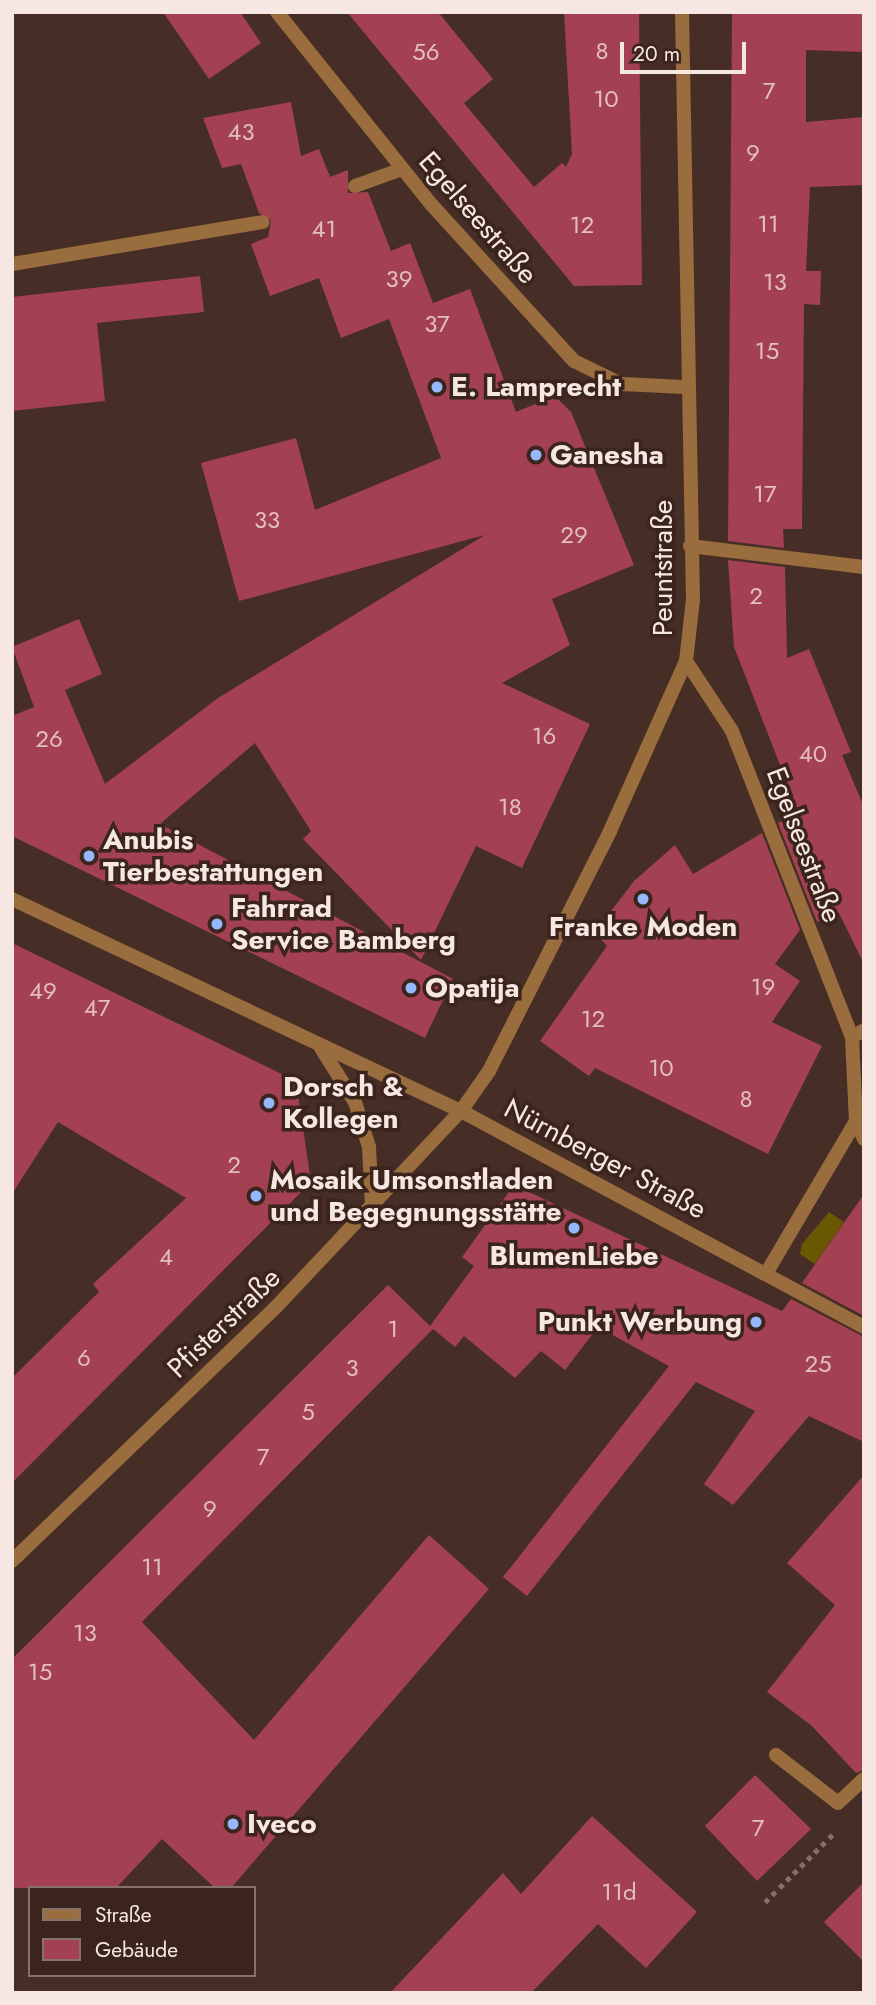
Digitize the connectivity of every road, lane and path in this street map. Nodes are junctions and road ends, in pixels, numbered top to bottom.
1 (277, 12) edge
2 (682, 12) edge
3 (402, 169) junction
4 (355, 186) dead end
5 (262, 222) dead end
6 (12, 264) edge
7 (685, 387) junction
8 (690, 547) junction
9 (864, 567) edge
10 (686, 661) junction
11 (12, 899) edge
12 (858, 1033) edge
13 (318, 1044) junction
14 (461, 1111) junction
15 (856, 1121) junction
16 (864, 1139) edge
17 (372, 1207) junction
18 (767, 1272) junction
19 (864, 1327) edge
20 (12, 1561) edge
21 (776, 1755) dead end
22 (864, 1779) edge
23 (838, 1803) junction
24 (765, 1902) dead end

1 - 3 street, Egelseestraße
2 - 7 street, Peuntstraße
3 - 4 street
3 - 7 street, Egelseestraße
5 - 6 street
7 - 8 street, Peuntstraße
8 - 9 street
8 - 10 street, Peuntstraße
10 - 12 street, Egelseestraße
10 - 14 street, Peuntstraße
11 - 13 street, Nürnberger Straße
12 - 15 street, Egelseestraße
13 - 14 street, Nürnberger Straße
13 - 17 street
14 - 17 street, Pfisterstraße
14 - 18 street, Nürnberger Straße
15 - 16 street, Egelseestraße
15 - 18 street
17 - 20 street, Pfisterstraße
18 - 19 street, Nürnberger Straße
21 - 23 street
22 - 23 street
23 - 24 path

